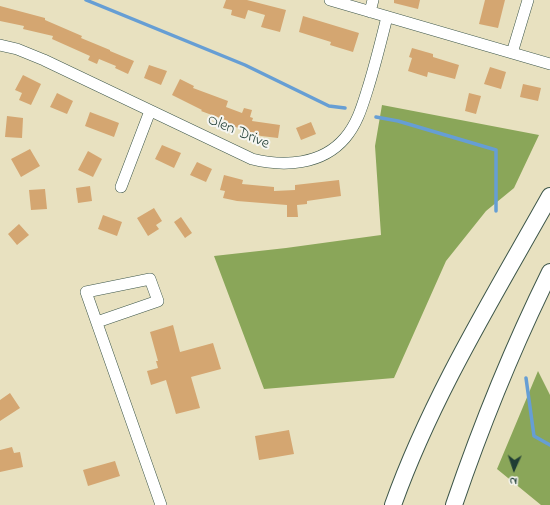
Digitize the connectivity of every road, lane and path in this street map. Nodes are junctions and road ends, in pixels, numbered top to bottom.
1 (330, 0) edge
2 (373, 0) edge
3 (528, 0) edge
4 (370, 12) junction
5 (387, 17) junction
6 (0, 45) edge
7 (512, 53) junction
8 (550, 64) edge
9 (150, 111) junction
10 (121, 187) dead end
11 (550, 196) edge
12 (549, 274) edge
13 (97, 322) junction
14 (160, 505) edge
15 (393, 505) edge
16 (454, 505) edge

1 - 4 street
2 - 4 street
3 - 7 street
4 - 5 street
5 - 7 street
5 - 9 street, Olen Drive
6 - 9 street, Olen Drive
7 - 8 street
9 - 10 street
11 - 15 highway
12 - 16 highway
13 - 13 street
13 - 14 street

